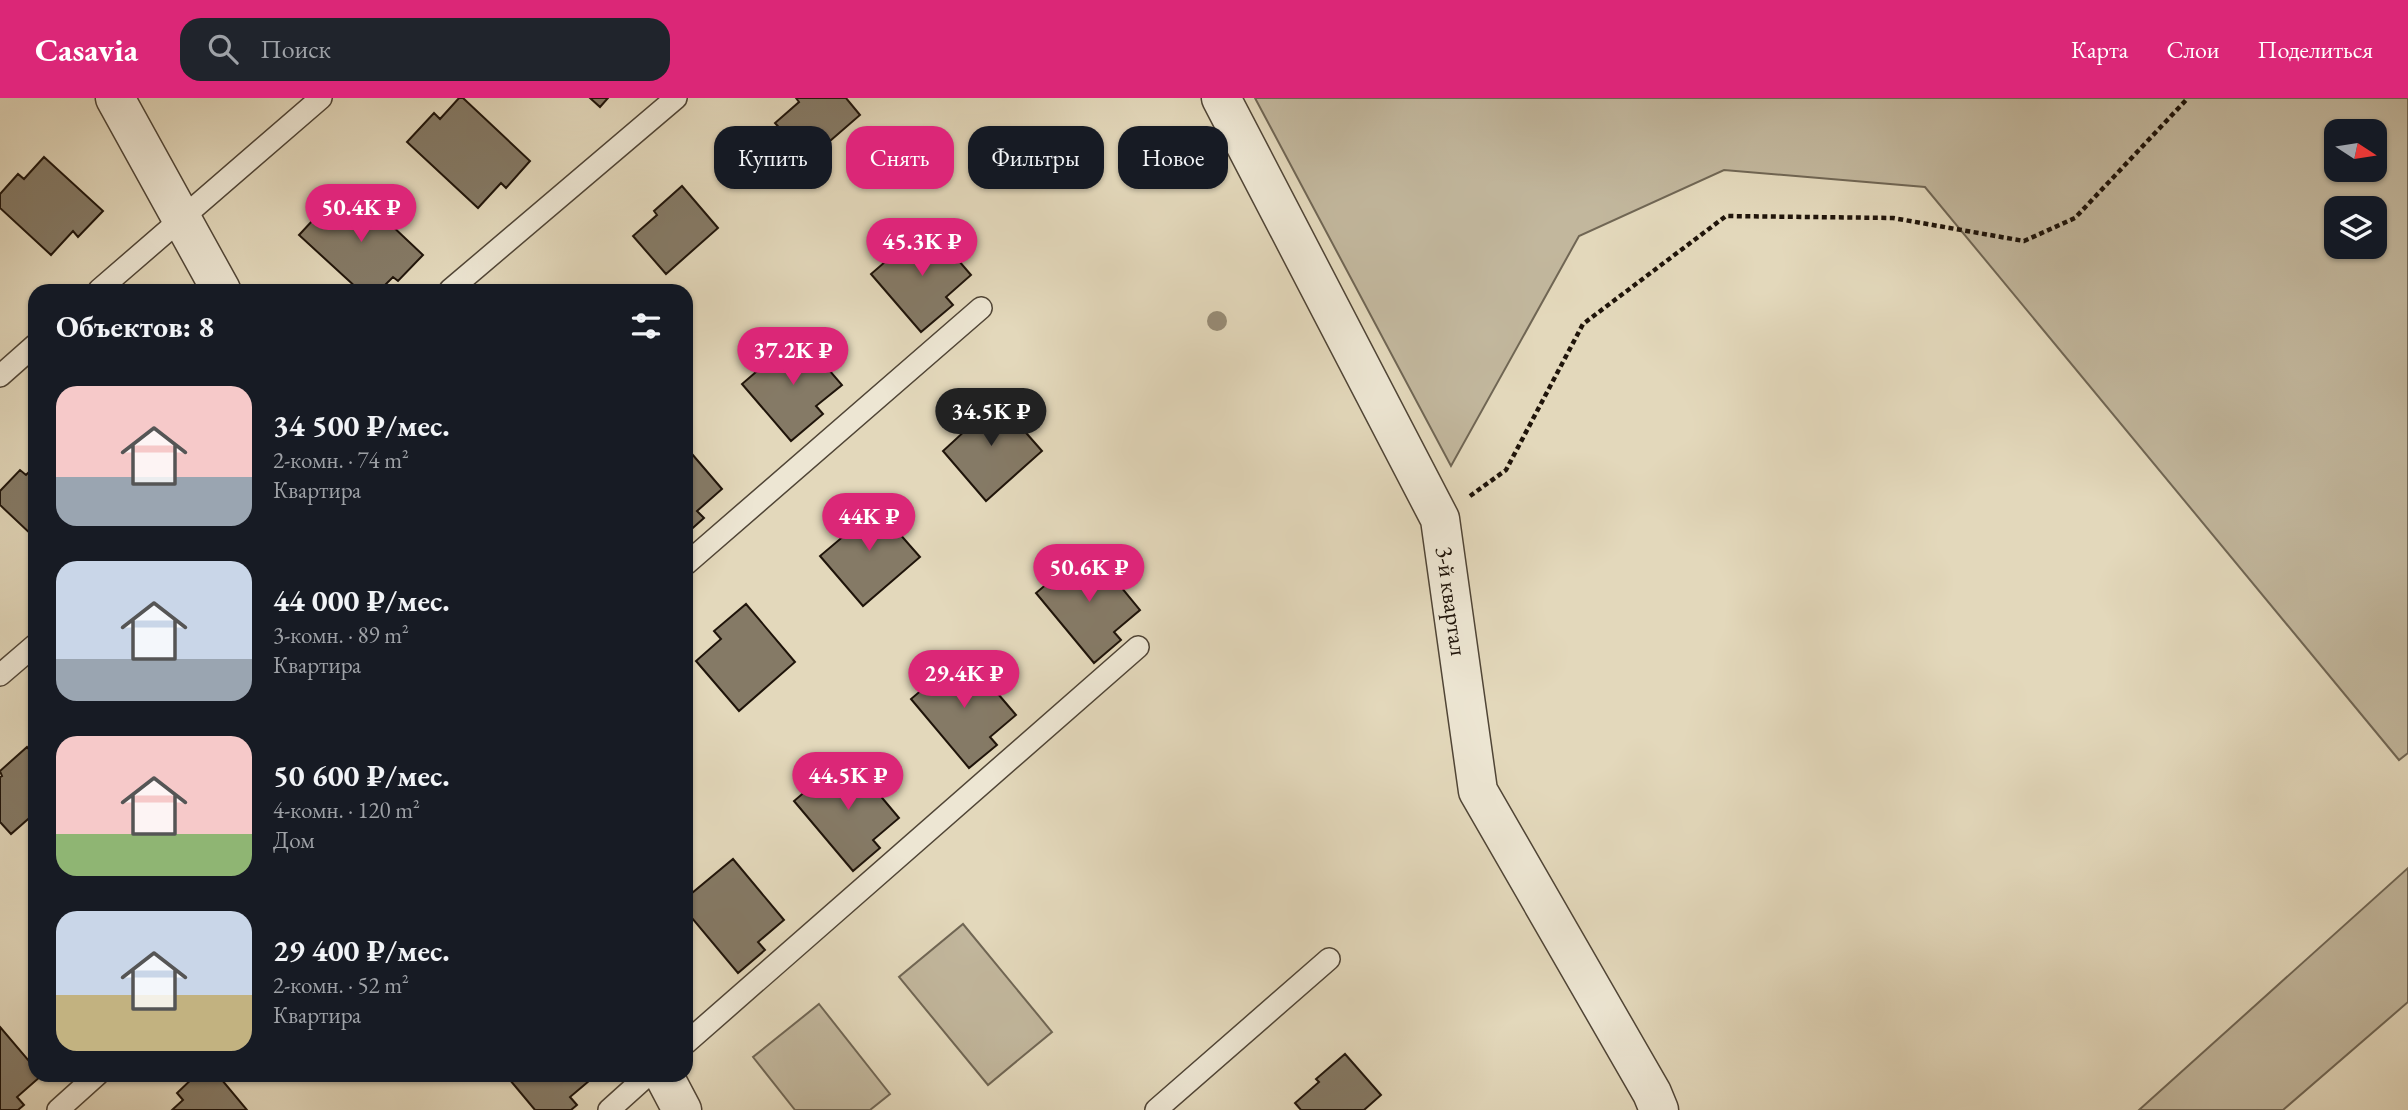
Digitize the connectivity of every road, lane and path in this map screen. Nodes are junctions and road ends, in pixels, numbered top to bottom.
1 (114, 98) edge
2 (321, 98) edge
3 (676, 98) edge
4 (1221, 98) edge
5 (2188, 98) edge
6 (182, 219) junction
7 (106, 284) edge
8 (218, 284) edge
9 (457, 284) edge
10 (981, 307) dead end
11 (28, 351) edge
12 (0, 376) edge
13 (1440, 519) junction
14 (693, 558) edge
15 (1138, 647) dead end
16 (28, 651) edge
17 (0, 675) edge
18 (1329, 959) dead end
19 (693, 1037) edge
20 (89, 1082) edge
21 (640, 1082) edge
22 (667, 1082) edge
23 (58, 1110) edge
24 (609, 1110) edge
25 (682, 1110) edge
26 (1156, 1110) edge
27 (1658, 1110) edge

1 - 6 street
2 - 6 lane
3 - 9 lane
4 - 13 street, 3-й квартал
5 - 13 path
6 - 7 lane
6 - 8 street
10 - 14 lane
11 - 12 lane
13 - 27 street, 3-й квартал
15 - 19 lane
16 - 17 lane
18 - 26 lane
20 - 23 lane
21 - 24 lane
22 - 25 street

